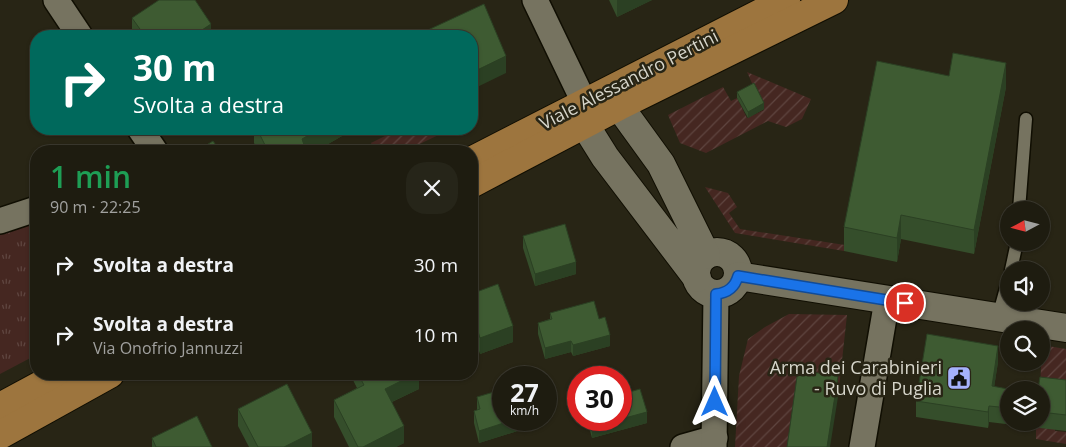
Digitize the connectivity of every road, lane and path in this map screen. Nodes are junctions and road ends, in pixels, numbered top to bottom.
1 (56, 0) edge
2 (535, 0) edge
3 (786, 0) edge
4 (834, 0) edge
5 (76, 30) edge
6 (619, 106) junction
7 (585, 113) junction
8 (1026, 119) dead end
9 (478, 158) edge
10 (478, 180) edge
11 (1020, 201) edge
12 (30, 211) edge
13 (0, 221) edge
14 (706, 276) junction
15 (738, 276) junction
16 (887, 300) junction
17 (1000, 310) edge
18 (998, 317) junction
19 (1066, 328) edge
20 (49, 380) edge
21 (99, 380) edge
22 (0, 407) edge
23 (0, 435) edge
24 (714, 443) edge
25 (683, 447) edge
26 (862, 447) edge

1 - 5 street
2 - 7 street
3 - 7 main road, Viale Alessandro Pertini
4 - 6 main road
6 - 7 street
6 - 14 street
7 - 9 main road, Viale Alessandro Pertini
7 - 10 main road, Viale Alessandro Pertini
7 - 14 street
8 - 11 lane
12 - 13 street
14 - 15 street
14 - 15 street
14 - 24 street
15 - 16 street
16 - 18 street
16 - 26 street
17 - 18 lane
18 - 19 street
20 - 22 main road
21 - 23 main road
24 - 25 street

